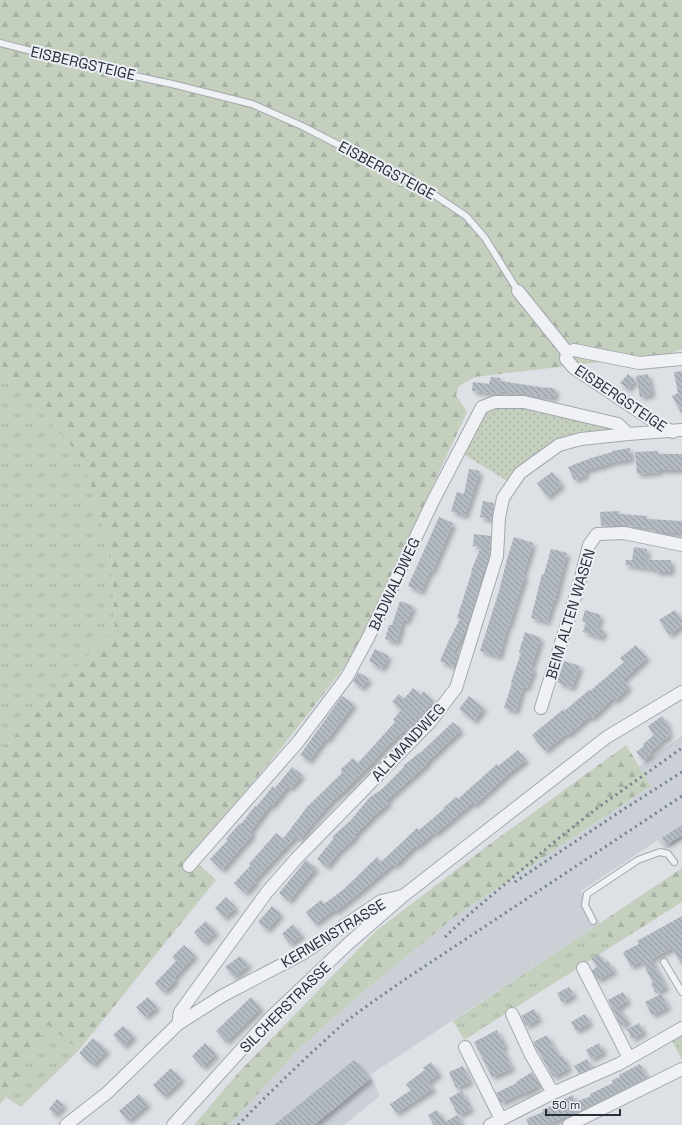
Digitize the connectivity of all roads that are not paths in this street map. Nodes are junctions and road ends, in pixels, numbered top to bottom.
1 (0, 44) edge
2 (518, 291) joint
3 (567, 352) junction
4 (682, 359) edge
5 (679, 433) edge
6 (628, 434) junction
7 (682, 544) edge
8 (682, 692) edge
9 (541, 708) dead end
10 (674, 862) dead end
11 (189, 866) dead end
12 (403, 896) junction
13 (594, 921) dead end
14 (664, 962) dead end
15 (583, 968) dead end
16 (682, 992) edge
17 (512, 1014) dead end
18 (178, 1024) junction
19 (682, 1028) edge
20 (465, 1047) dead end
21 (629, 1058) junction
22 (682, 1069) edge
23 (553, 1093) junction
24 (496, 1122) edge
25 (66, 1125) edge
26 (173, 1125) edge
27 (569, 1125) edge

1 - 2 lane, EISBERGSTEIGE
2 - 3 street, EISBERGSTEIGE
3 - 4 street
3 - 5 street, EISBERGSTEIGE
5 - 6 street, ALLMANDWEG
6 - 11 street, BADWALDWEG
6 - 18 street, ALLMANDWEG
7 - 9 street, BEIM ALTEN WASEN
8 - 12 street, KERNENSTRASSE
10 - 13 lane
12 - 18 street, KERNENSTRASSE
12 - 26 street, SILCHERSTRASSE
14 - 16 lane
15 - 21 street
17 - 23 street
18 - 25 street, KERNENSTRASSE
19 - 21 street
20 - 24 street
21 - 23 street
22 - 27 street
23 - 24 street

